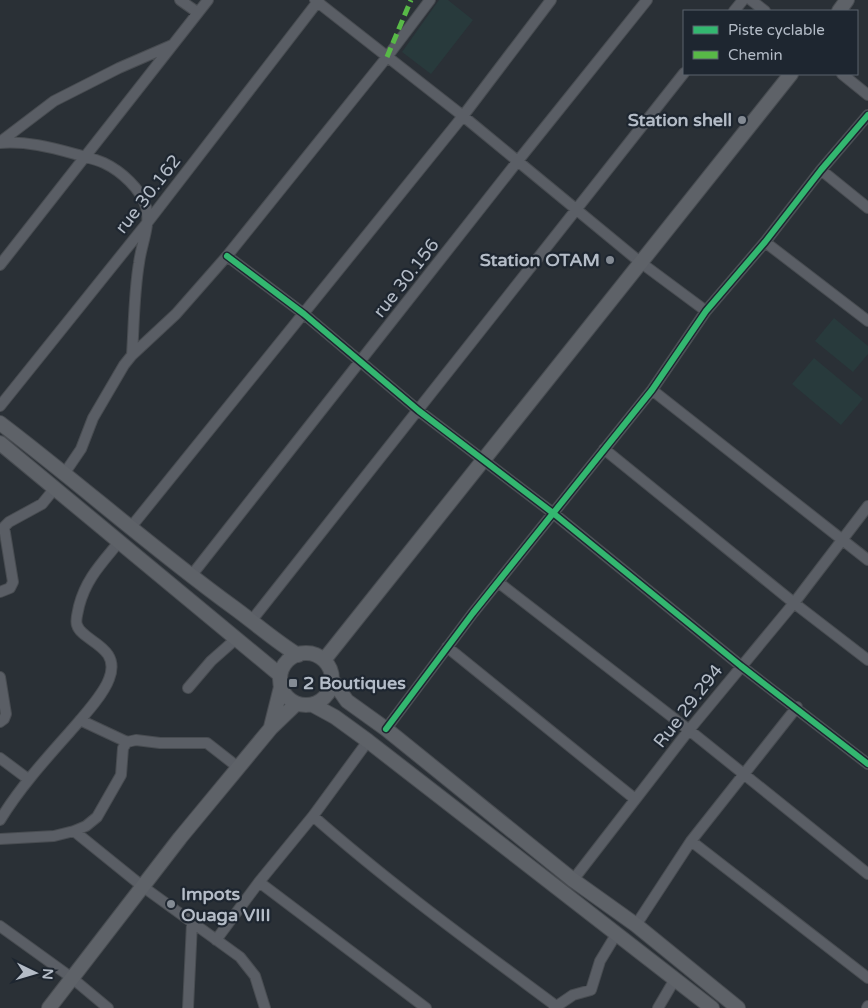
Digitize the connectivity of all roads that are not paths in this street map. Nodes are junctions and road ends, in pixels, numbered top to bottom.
1 (180, 0) edge
2 (208, 0) edge
3 (430, 0) edge
4 (552, 0) edge
5 (647, 0) edge
6 (743, 0) edge
7 (751, 0) edge
8 (317, 1) edge
9 (735, 10) edge
10 (764, 10) edge
11 (197, 12) junction
12 (172, 44) junction
13 (387, 57) junction
14 (683, 74) edge
15 (790, 75) edge
16 (843, 75) edge
17 (868, 95) edge
18 (868, 115) edge
19 (463, 116) junction
20 (0, 143) edge
21 (86, 157) junction
22 (517, 162) junction
23 (821, 170) junction
24 (868, 208) edge
25 (576, 209) junction
26 (147, 223) junction
27 (766, 242) junction
28 (227, 256) junction
29 (640, 262) junction
30 (0, 265) edge
31 (706, 311) junction
32 (304, 314) junction
33 (868, 321) edge
34 (132, 355) junction
35 (361, 362) junction
36 (652, 390) junction
37 (0, 406) edge
38 (419, 411) junction
39 (0, 423) edge
40 (0, 443) edge
41 (604, 449) junction
42 (483, 460) junction
43 (64, 474) junction
44 (55, 488) junction
45 (868, 506) edge
46 (554, 513) junction
47 (131, 527) junction
48 (842, 539) junction
49 (3, 541) edge
50 (119, 542) junction
51 (868, 560) edge
52 (191, 576) junction
53 (498, 582) junction
54 (11, 586) junction
55 (0, 587) edge
56 (0, 592) edge
57 (794, 603) junction
58 (252, 620) junction
59 (237, 638) junction
60 (447, 647) junction
61 (298, 655) junction
62 (324, 660) junction
63 (868, 660) edge
64 (741, 666) junction
65 (0, 677) edge
66 (281, 681) junction
67 (333, 681) junction
68 (188, 688) dead end
69 (2, 700) edge
70 (296, 704) junction
71 (313, 705) junction
72 (797, 707) junction
73 (80, 720) junction
74 (0, 722) edge
75 (271, 728) junction
76 (386, 729) junction
77 (689, 730) junction
78 (368, 741) junction
79 (127, 742) junction
80 (0, 758) edge
81 (868, 764) edge
82 (239, 768) junction
83 (744, 774) junction
84 (28, 779) junction
85 (636, 800) junction
86 (313, 816) junction
87 (0, 820) edge
88 (74, 831) junction
89 (0, 839) edge
90 (691, 841) junction
91 (868, 874) edge
92 (573, 880) junction
93 (259, 882) junction
94 (142, 886) junction
95 (192, 923) junction
96 (636, 925) junction
97 (0, 926) edge
98 (617, 933) junction
99 (216, 940) junction
100 (72, 978) junction
101 (868, 978) edge
102 (675, 979) junction
103 (555, 1007) edge
104 (49, 1008) edge
105 (108, 1008) edge
106 (188, 1008) edge
107 (265, 1008) edge
108 (426, 1008) edge
109 (658, 1008) edge
110 (712, 1008) edge
111 (738, 1008) edge

1 - 11 street
2 - 11 street
3 - 13 street
4 - 19 street
5 - 22 street, rue 30.156
6 - 9 street
7 - 10 street
8 - 13 street
8 - 26 street, rue 30.162
11 - 12 street
12 - 20 street
12 - 21 street
13 - 19 street
13 - 28 street
14 - 25 street
15 - 29 main road
16 - 17 street
18 - 23 street
19 - 22 street
19 - 32 street
20 - 21 street
21 - 26 street
21 - 30 street
22 - 25 street
22 - 35 street, rue 30.156
23 - 24 street
23 - 27 street
25 - 29 street
25 - 38 street
26 - 34 street
26 - 37 street, rue 30.162
27 - 31 street
27 - 33 street
28 - 32 street
28 - 34 street
29 - 31 street
29 - 42 main road
31 - 36 street
32 - 35 street
32 - 47 street
34 - 43 street
35 - 38 street
35 - 52 street, rue 30.156
36 - 41 street
36 - 48 street
38 - 42 street
38 - 58 street
39 - 43 main road
40 - 44 main road
41 - 46 street
41 - 57 street
42 - 46 street
42 - 62 main road
43 - 47 main road
44 - 49 street
44 - 50 main road
45 - 48 street, Rue 29.294
46 - 53 street
46 - 64 street
47 - 52 main road
48 - 51 street
48 - 57 street, Rue 29.294
49 - 54 street
50 - 59 main road
50 - 73 street
52 - 58 main road
53 - 60 street
53 - 77 street
54 - 55 street
54 - 56 street
57 - 63 street
57 - 64 street, Rue 29.294
58 - 61 main road
59 - 66 main road
59 - 68 street
60 - 76 street
60 - 85 street
61 - 62 main road
61 - 66 main road
62 - 67 main road
64 - 72 street
64 - 77 street, Rue 29.294
65 - 69 street
66 - 70 main road
66 - 75 main road
67 - 71 main road
67 - 76 main road
69 - 74 street
70 - 71 main road
70 - 75 main road
71 - 78 main road
72 - 81 street
72 - 83 street
73 - 79 street
73 - 84 street
75 - 82 main road
76 - 92 main road
77 - 83 street
77 - 85 street, Rue 29.294
78 - 86 street
78 - 98 main road
79 - 82 street
79 - 88 street
80 - 84 street
82 - 94 main road
83 - 90 street
83 - 91 street
84 - 87 street
85 - 92 street, Rue 29.294
86 - 93 street
86 - 103 street
88 - 89 street
88 - 94 street
90 - 96 street
90 - 101 street
92 - 96 main road
93 - 99 street
93 - 108 street
94 - 95 street
94 - 100 main road
95 - 99 street
95 - 106 street
96 - 111 main road
97 - 100 street
98 - 102 main road
98 - 103 street
99 - 107 street
100 - 104 main road
100 - 105 street
102 - 109 street
102 - 110 main road

